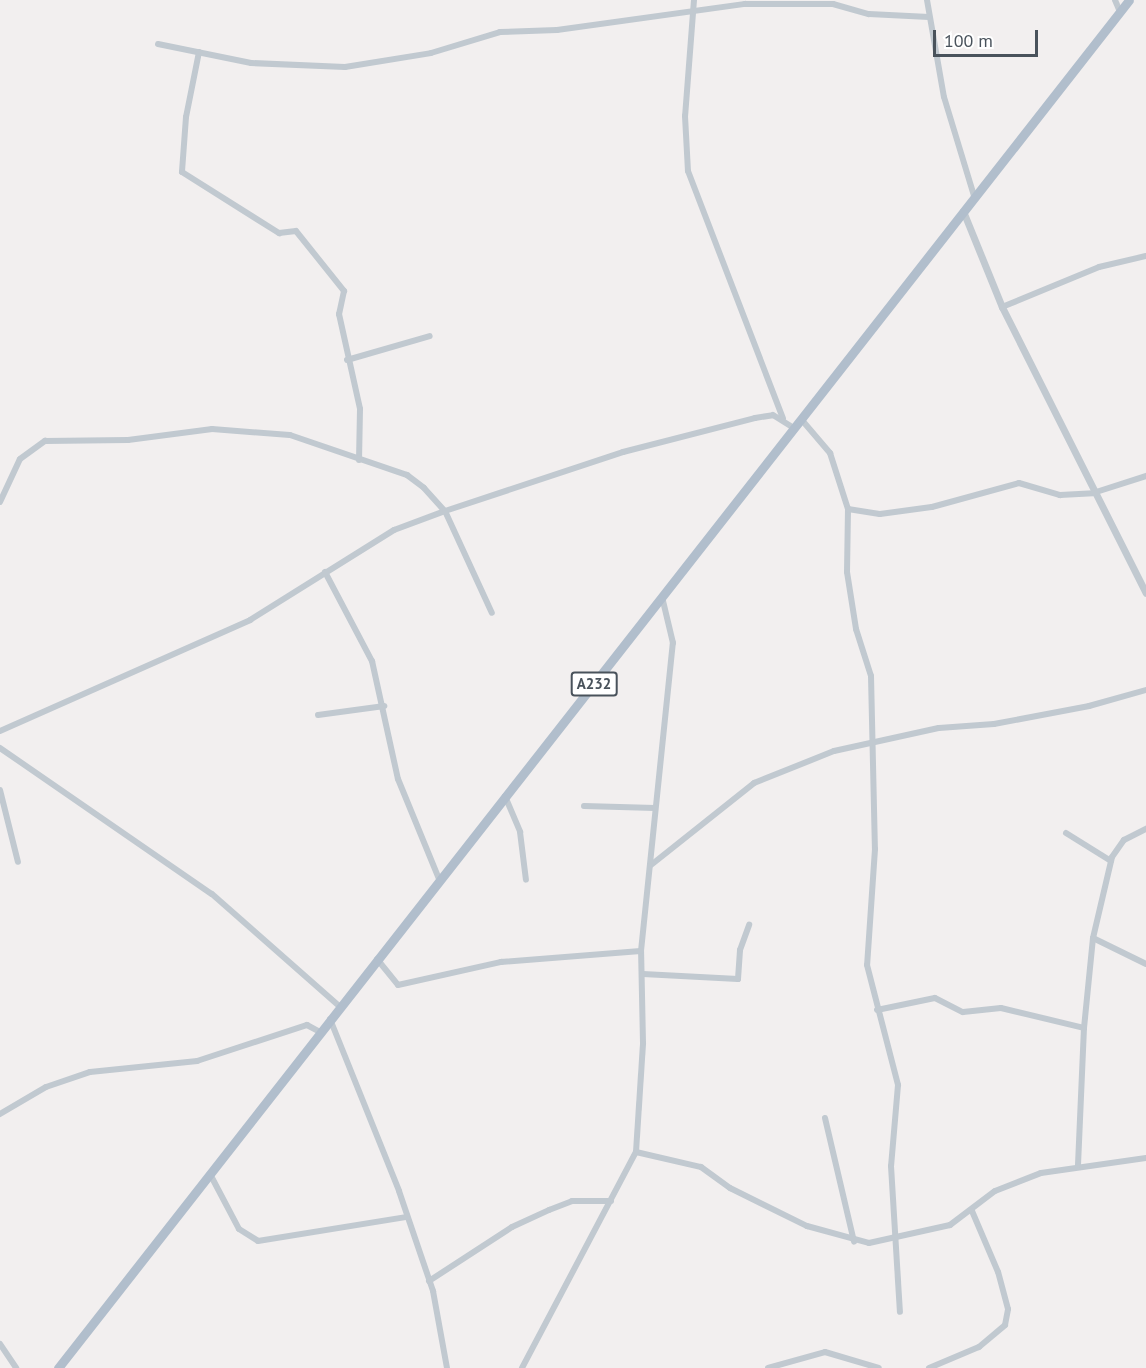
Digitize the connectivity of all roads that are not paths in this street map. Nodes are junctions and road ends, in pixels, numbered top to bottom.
1 (694, 0) edge
2 (927, 0) edge
3 (1115, 0) edge
4 (1129, 0) edge
5 (797, 1) edge
6 (694, 9) junction
7 (1120, 12) junction
8 (929, 17) junction
9 (158, 44) dead end
10 (200, 52) junction
11 (974, 196) junction
12 (963, 211) junction
13 (1146, 257) edge
14 (1002, 307) junction
15 (430, 336) dead end
16 (347, 360) junction
17 (783, 418) junction
18 (801, 419) junction
19 (794, 428) junction
20 (359, 460) junction
21 (1146, 476) edge
22 (1093, 494) junction
23 (0, 502) edge
24 (848, 509) junction
25 (445, 511) junction
26 (325, 572) junction
27 (1146, 593) edge
28 (662, 597) junction
29 (492, 613) dead end
30 (1146, 690) edge
31 (384, 706) junction
32 (318, 714) dead end
33 (0, 730) edge
34 (874, 740) junction
35 (0, 748) edge
36 (0, 790) edge
37 (505, 796) junction
38 (584, 806) dead end
39 (655, 808) junction
40 (1146, 829) edge
41 (1066, 833) dead end
42 (1112, 861) junction
43 (18, 862) dead end
44 (651, 865) junction
45 (439, 879) junction
46 (526, 880) dead end
47 (749, 925) dead end
48 (1093, 938) junction
49 (641, 951) junction
50 (377, 959) junction
51 (1146, 964) edge
52 (643, 974) junction
53 (340, 1007) junction
54 (878, 1010) junction
55 (330, 1019) junction
56 (1084, 1029) junction
57 (320, 1032) junction
58 (0, 1114) edge
59 (825, 1118) dead end
60 (636, 1152) junction
61 (1146, 1158) edge
62 (1078, 1165) junction
63 (210, 1174) junction
64 (611, 1201) junction
65 (972, 1211) junction
66 (407, 1217) junction
67 (895, 1239) junction
68 (854, 1242) junction
69 (429, 1281) junction
70 (900, 1312) dead end
71 (0, 1344) edge
72 (851, 1358) junction
73 (16, 1368) edge
74 (58, 1368) edge
75 (447, 1368) edge
76 (522, 1368) edge
77 (768, 1368) edge
78 (850, 1368) edge
79 (879, 1368) edge
80 (929, 1368) edge

1 - 6 street
2 - 8 street
3 - 7 street
4 - 7 main road, A232
5 - 6 street
5 - 8 street
6 - 10 street
6 - 17 street
7 - 11 main road, A232
8 - 11 street
9 - 10 street
10 - 16 street
11 - 12 main road, A232
12 - 14 street
12 - 18 main road, A232
13 - 14 street
14 - 22 street
15 - 16 street
16 - 20 street
17 - 19 street
17 - 25 street
18 - 19 main road, A232
18 - 24 street
19 - 28 main road, A232
20 - 23 street
20 - 25 street
21 - 22 street
22 - 24 street
22 - 27 street
24 - 34 street
25 - 26 street
25 - 29 street
26 - 31 street
26 - 33 street
28 - 37 main road, A232
28 - 39 street
30 - 34 street
31 - 32 street
31 - 45 street
34 - 44 street
34 - 54 street
35 - 53 street
36 - 43 street
37 - 45 main road, A232
37 - 46 street
38 - 39 street
39 - 44 street
40 - 42 street
41 - 42 street
42 - 48 street
44 - 49 street
45 - 50 main road, A232
47 - 52 street
48 - 51 street
48 - 56 street
49 - 50 street
49 - 52 street
50 - 53 main road, A232
52 - 60 street
53 - 55 main road, A232
54 - 56 street
54 - 67 street
55 - 57 main road, A232
55 - 66 street
56 - 62 street
57 - 58 street
57 - 63 main road, A232
59 - 68 street
60 - 64 street
60 - 68 street
61 - 62 street
62 - 65 street
63 - 66 street
63 - 74 main road, A232
64 - 69 street
64 - 76 street
65 - 67 street
65 - 80 street
66 - 69 street
67 - 68 street
67 - 70 street
69 - 75 street
71 - 73 street
72 - 77 street
72 - 78 street
72 - 79 street

